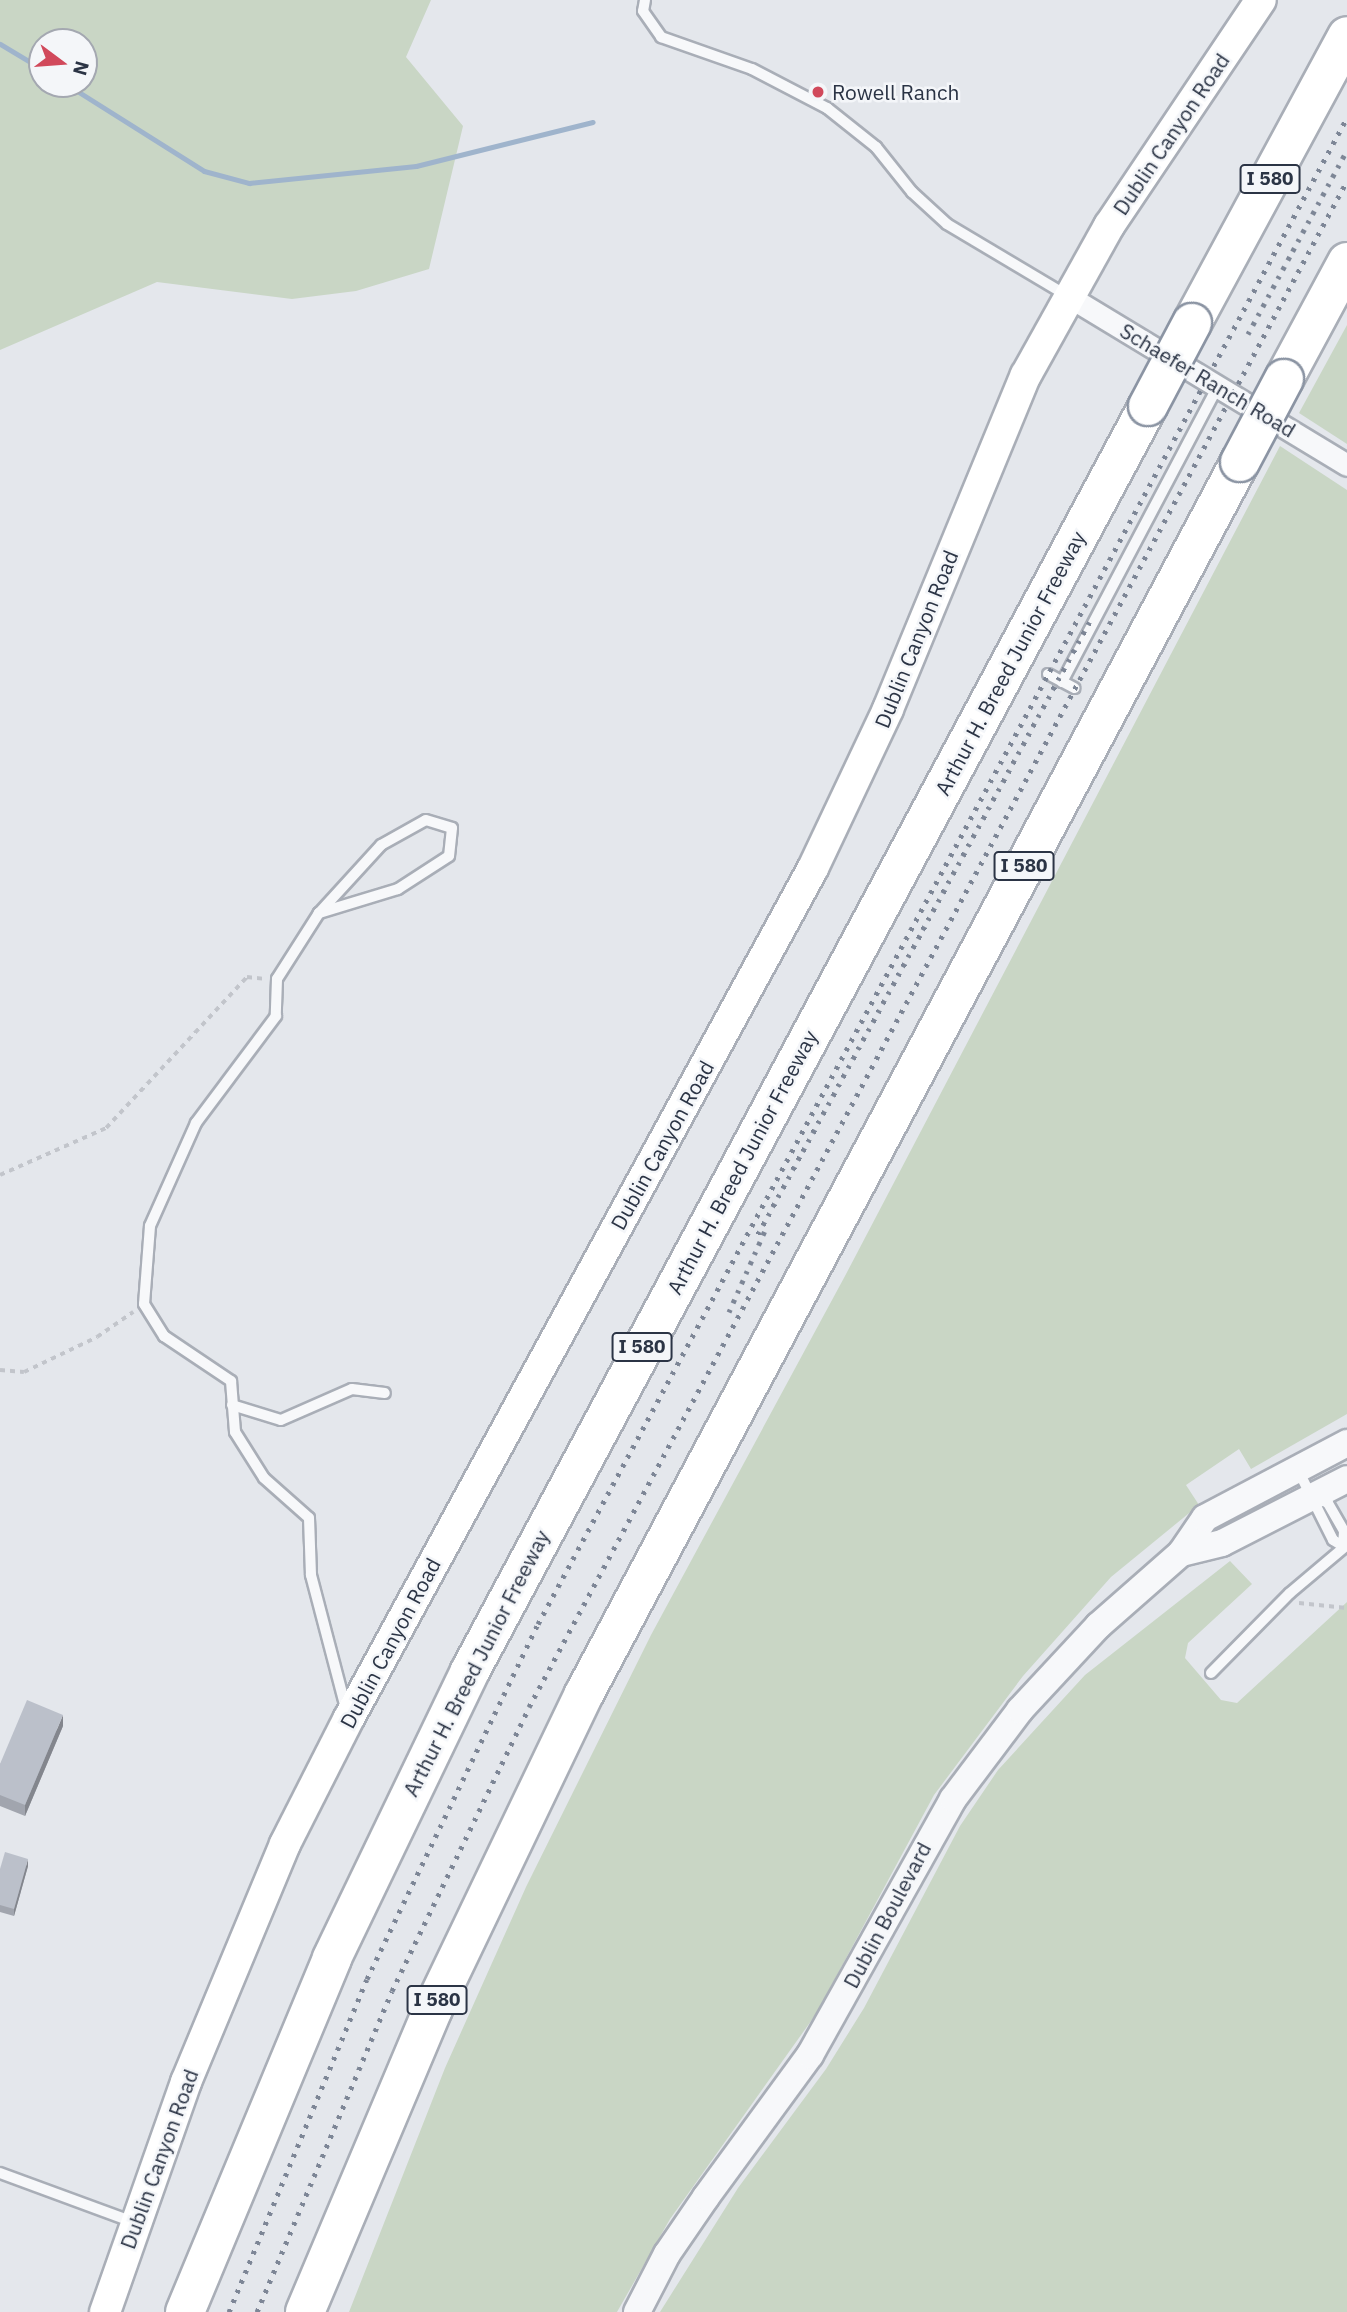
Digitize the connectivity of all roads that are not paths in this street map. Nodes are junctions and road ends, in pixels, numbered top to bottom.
1 (645, 0) edge
2 (1261, 0) edge
3 (1347, 36) edge
4 (1347, 262) edge
5 (1068, 296) junction
6 (1218, 387) junction
7 (1347, 465) edge
8 (1048, 674) dead end
9 (1062, 682) junction
10 (1074, 688) dead end
11 (319, 913) junction
12 (385, 1393) dead end
13 (232, 1405) junction
14 (1347, 1443) edge
15 (1296, 1468) junction
16 (1347, 1479) edge
17 (1311, 1495) junction
18 (1345, 1546) edge
19 (1181, 1553) junction
20 (1211, 1673) dead end
21 (349, 1718) junction
22 (0, 2173) edge
23 (136, 2223) junction
24 (105, 2312) edge
25 (185, 2312) edge
26 (305, 2312) edge
27 (637, 2312) edge

1 - 5 lane
2 - 5 main road, Dublin Canyon Road
3 - 25 highway, Arthur H. Breed Junior Freeway / I 580, bridge
4 - 26 highway, I 580, bridge
5 - 6 street, Schaefer Ranch Road
5 - 21 main road, Dublin Canyon Road
6 - 7 street, Schaefer Ranch Road
6 - 9 lane
8 - 9 lane
9 - 10 lane
11 - 11 lane
11 - 13 lane
12 - 13 lane
13 - 21 lane
14 - 15 street, Dublin Boulevard
15 - 17 lane
15 - 19 street, Dublin Boulevard
16 - 17 street, Dublin Boulevard
17 - 18 lane
17 - 19 street, Dublin Boulevard
18 - 20 lane
19 - 27 street, Dublin Boulevard
21 - 23 main road, Dublin Canyon Road
22 - 23 lane
23 - 24 main road, Dublin Canyon Road

